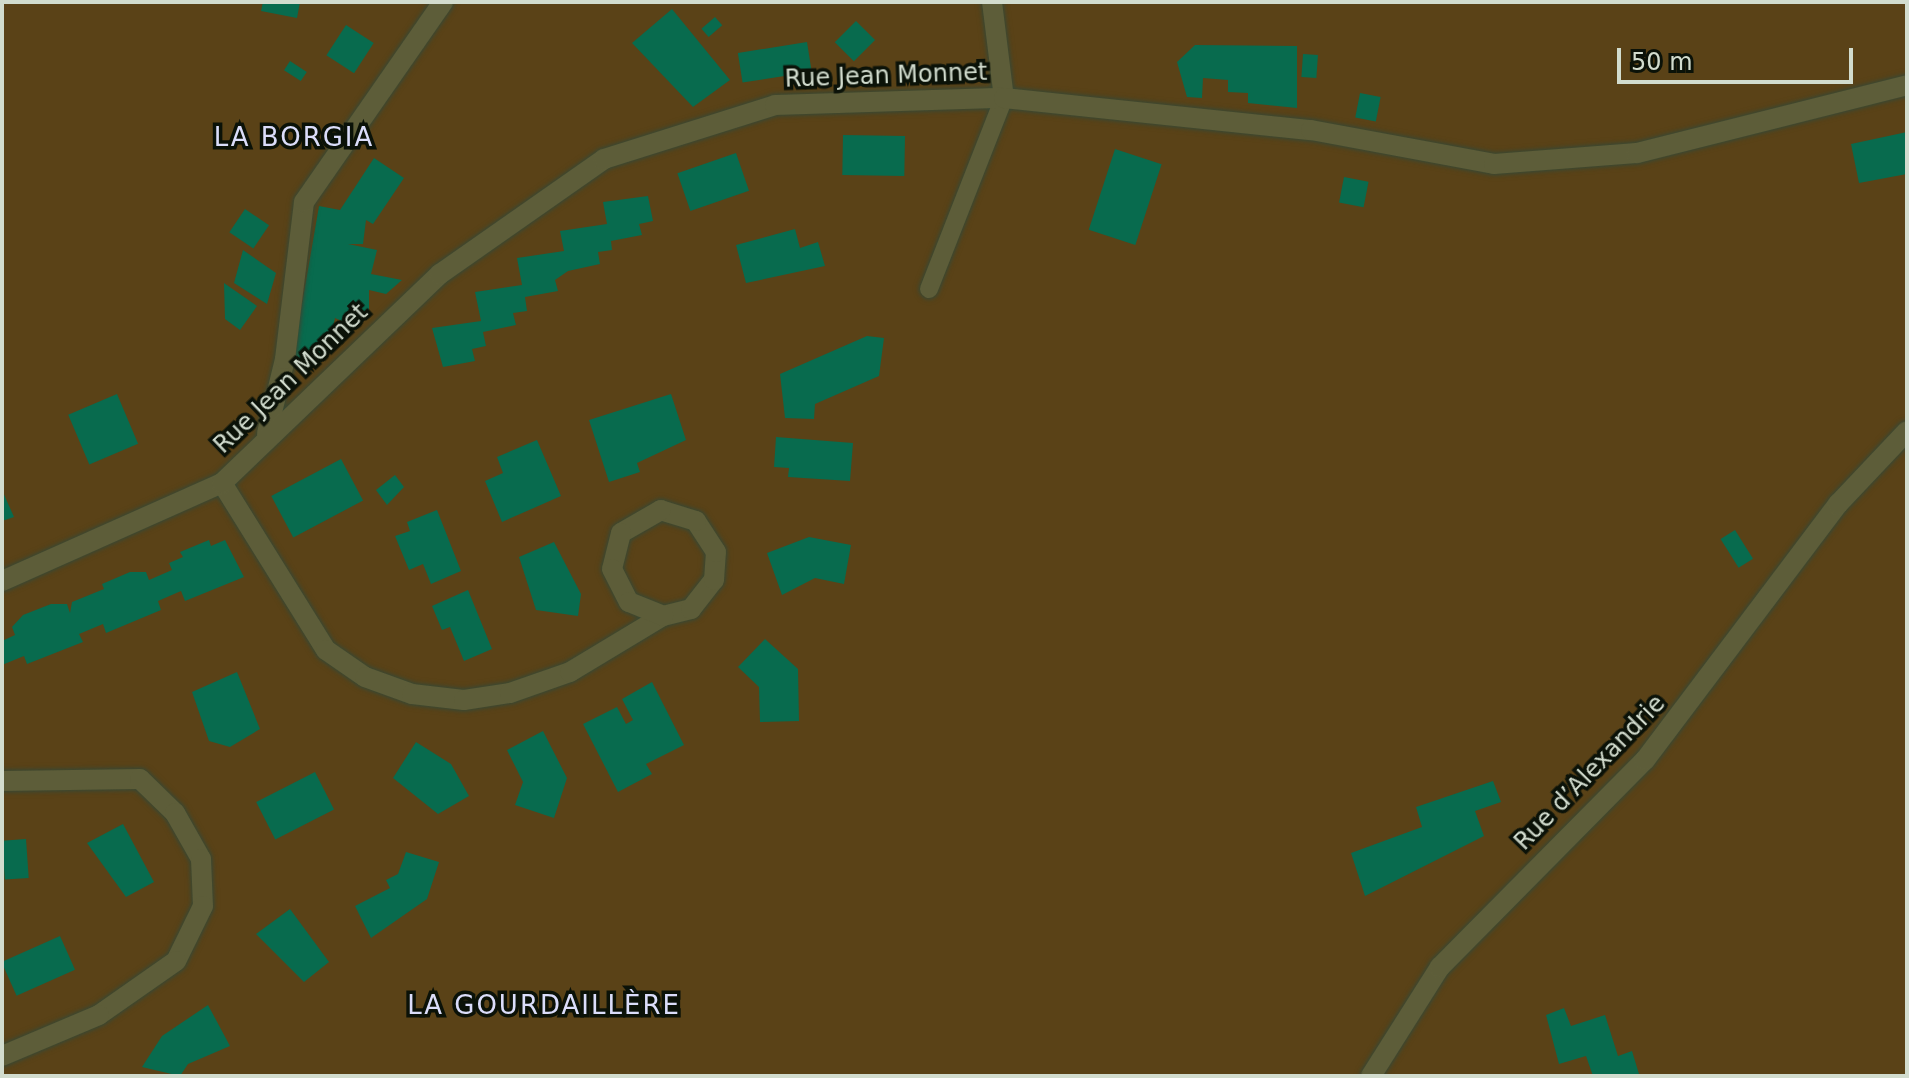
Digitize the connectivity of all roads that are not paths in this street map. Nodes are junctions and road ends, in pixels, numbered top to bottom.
1 (443, 2) edge
2 (992, 2) edge
3 (1907, 85) edge
4 (1004, 98) junction
5 (929, 289) dead end
6 (1907, 431) edge
7 (267, 433) junction
8 (222, 483) junction
9 (2, 581) edge
10 (663, 616) junction
11 (2, 781) edge
12 (2, 1056) edge
13 (1371, 1076) edge

1 - 7 street
2 - 4 street
3 - 4 street, Rue Jean Monnet
4 - 5 lane
4 - 7 street, Rue Jean Monnet
6 - 13 street, Rue d’Alexandrie
7 - 8 street, Rue Jean Monnet
8 - 9 street, Rue Jean Monnet
8 - 10 street
10 - 10 street
11 - 12 street

